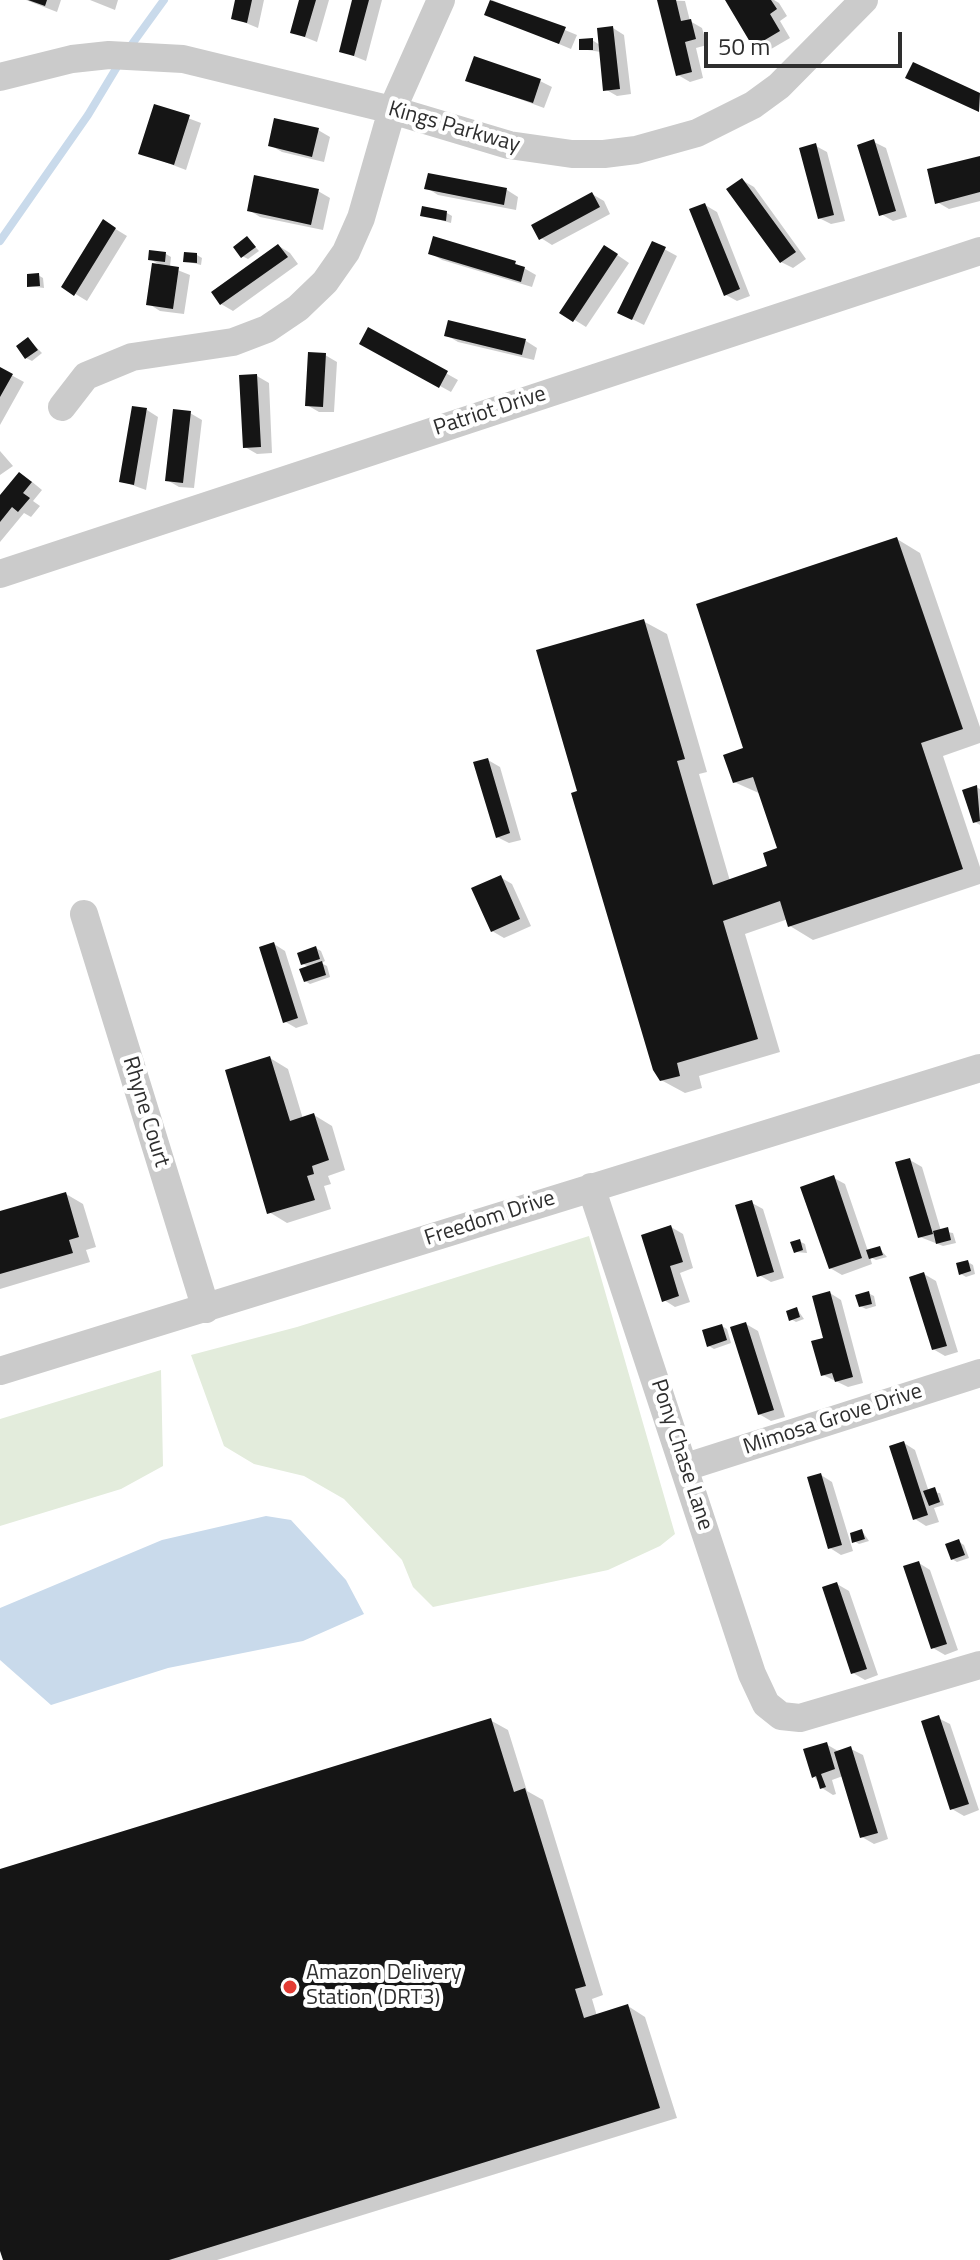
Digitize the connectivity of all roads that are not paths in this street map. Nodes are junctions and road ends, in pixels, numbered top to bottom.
1 (441, 0) edge
2 (864, 0) edge
3 (0, 77) edge
4 (392, 110) junction
5 (980, 251) edge
6 (62, 407) dead end
7 (0, 574) edge
8 (84, 914) dead end
9 (980, 1068) edge
10 (591, 1187) junction
11 (206, 1309) junction
12 (0, 1371) edge
13 (980, 1373) edge
14 (686, 1467) junction
15 (980, 1665) edge

1 - 4 street
2 - 4 street, Kings Parkway
3 - 4 street, Kings Parkway
4 - 6 street
5 - 7 street, Patriot Drive
8 - 11 street, Rhyne Court
9 - 10 street, Freedom Drive
10 - 11 street, Freedom Drive
10 - 14 street, Pony Chase Lane
11 - 12 street, Freedom Drive
13 - 14 street, Mimosa Grove Drive
14 - 15 street, Pony Chase Lane

